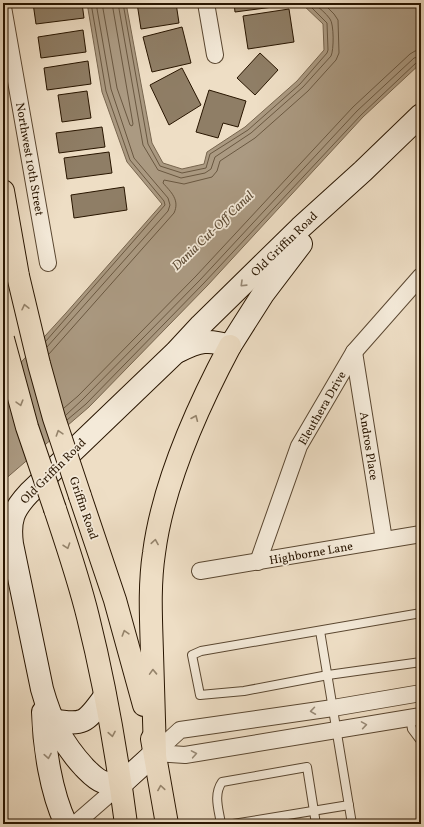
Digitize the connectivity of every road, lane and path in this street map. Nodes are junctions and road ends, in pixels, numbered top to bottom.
1 (206, 3) edge
2 (3, 7) edge
3 (215, 55) dead end
4 (421, 115) edge
5 (363, 171) junction
6 (3, 191) edge
7 (48, 263) dead end
8 (421, 276) edge
9 (3, 339) edge
10 (230, 346) junction
11 (176, 352) junction
12 (354, 352) junction
13 (421, 534) edge
14 (384, 540) junction
15 (258, 562) junction
16 (200, 571) dead end
17 (421, 613) edge
18 (320, 631) junction
19 (421, 662) edge
20 (328, 675) junction
21 (42, 689) junction
22 (421, 693) edge
23 (105, 696) junction
24 (333, 708) junction
25 (415, 717) edge
26 (52, 720) junction
27 (336, 730) junction
28 (421, 741) edge
29 (155, 753) junction
30 (121, 784) junction
31 (349, 805) junction
32 (314, 811) junction
33 (66, 824) edge
34 (75, 824) edge
35 (126, 824) edge
36 (167, 824) edge
37 (221, 824) edge
38 (233, 824) edge
39 (316, 824) edge
40 (352, 824) edge

1 - 3 street
2 - 7 street, Northwest 10th Street
4 - 5 street, Old Griffin Road
5 - 10 street, Old Griffin Road
5 -> 11 street, Old Griffin Road
29 -> 6 main road, Griffin Road, bridge
8 - 12 street, Eleuthera Drive
9 -> 23 main road, bridge
10 - 11 street
29 -> 10 main road
11 - 21 street, Old Griffin Road
12 - 14 street, Andros Place
12 - 15 street, Eleuthera Drive
13 - 14 street, Highborne Lane
14 - 15 street, Highborne Lane
15 - 16 street, Highborne Lane
17 - 18 lane
18 - 20 lane
18 - 20 lane
19 - 20 lane
20 - 24 lane
21 - 26 street, Old Griffin Road
21 -> 33 street
22 - 24 street
23 - 26 street
23 -> 30 main road
24 - 27 lane
24 -> 29 street
27 -> 25 street
25 - 28 lane
26 - 30 street, Old Griffin Road
29 -> 27 street
27 - 31 lane
29 - 30 street
36 -> 29 main road, Griffin Road
30 - 34 street
30 - 35 main road
31 - 32 lane
31 - 40 lane
32 - 37 lane
32 - 38 lane
32 - 39 lane

